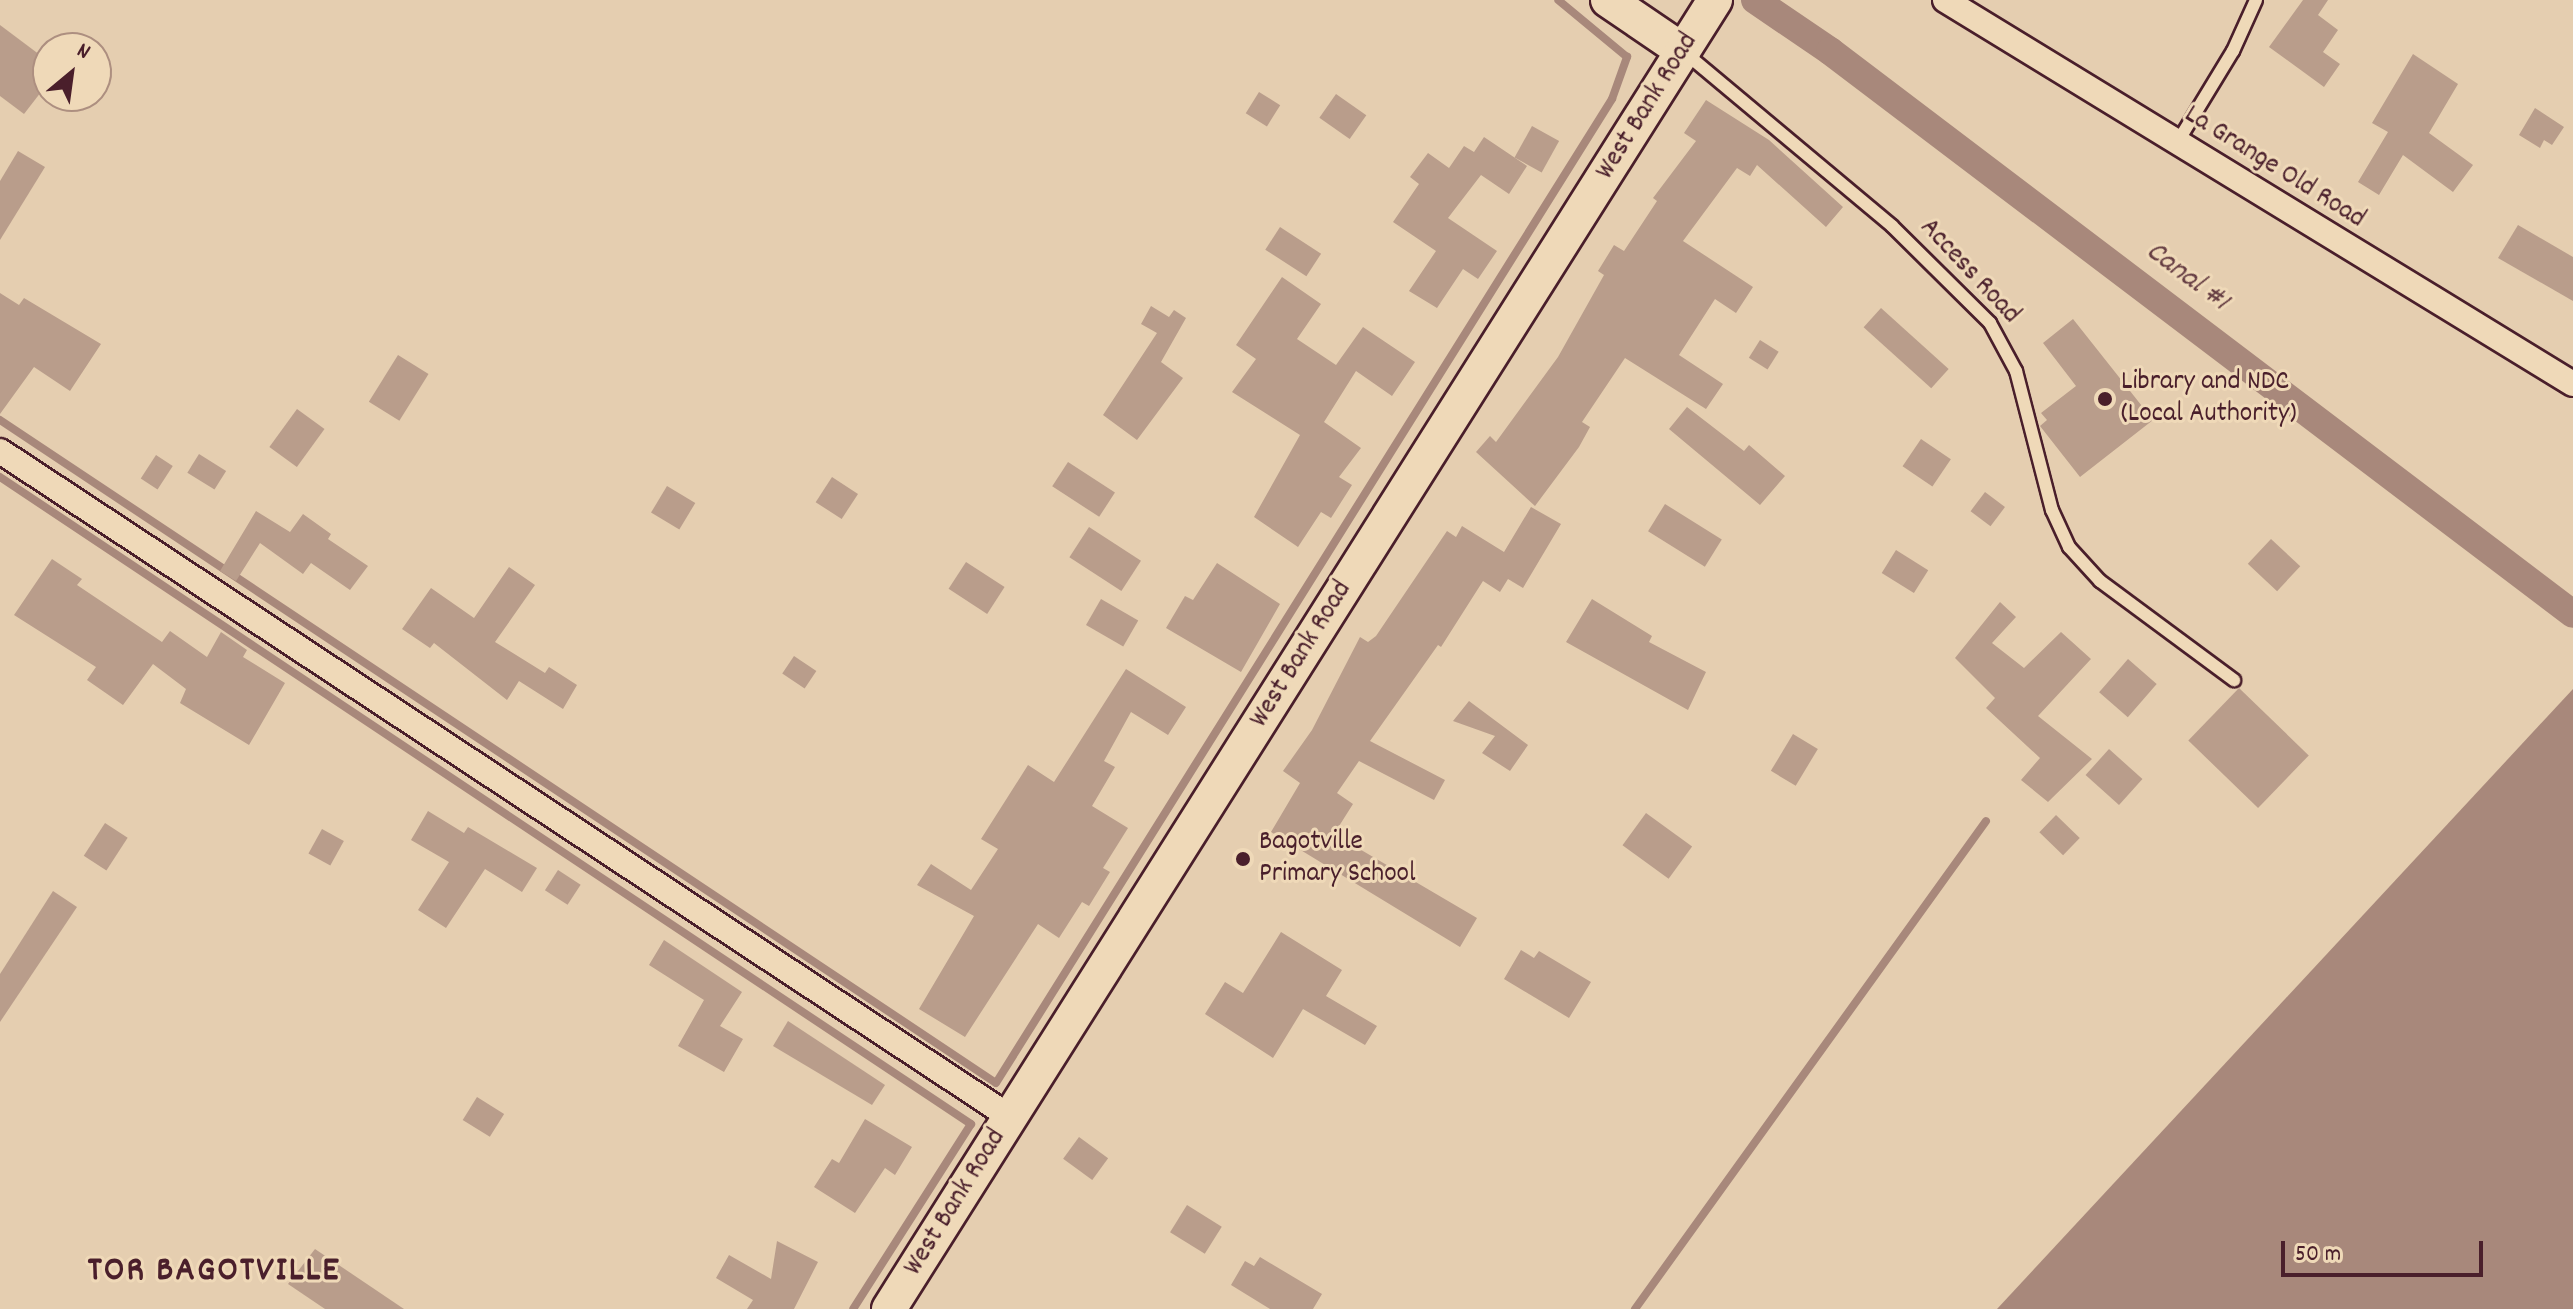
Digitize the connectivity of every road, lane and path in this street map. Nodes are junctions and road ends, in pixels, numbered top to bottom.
1 (1608, 0) edge
2 (1945, 0) edge
3 (2256, 0) edge
4 (1708, 10) edge
5 (1683, 51) junction
6 (2177, 143) junction
7 (2573, 384) edge
8 (0, 451) edge
9 (2234, 680) dead end
10 (1010, 1117) junction
11 (889, 1309) edge

1 - 5 street
2 - 6 street, La Grange Old Road
3 - 6 lane
4 - 5 street, West Bank Road
5 - 9 lane, Access Road
5 - 10 street, West Bank Road
6 - 7 street, La Grange Old Road
8 - 10 street
10 - 11 street, West Bank Road

